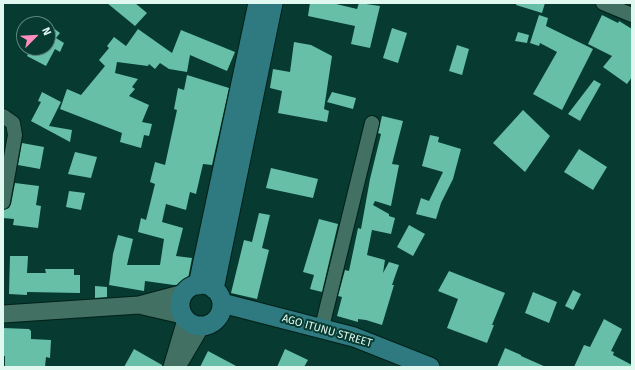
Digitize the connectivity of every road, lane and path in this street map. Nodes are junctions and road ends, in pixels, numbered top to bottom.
1 (258, 3) edge
2 (273, 3) edge
3 (603, 3) edge
4 (632, 15) edge
5 (3, 116) edge
6 (372, 124) dead end
7 (3, 202) edge
8 (207, 297) junction
9 (139, 305) junction
10 (3, 314) edge
11 (190, 320) junction
12 (322, 327) junction
13 (172, 367) edge
14 (177, 367) edge
15 (400, 367) edge
16 (430, 367) edge

1 - 8 main road
2 - 8 main road
3 - 4 street
5 - 7 street
6 - 12 street
8 - 9 street
8 - 11 main road
8 - 11 main road
8 - 12 main road, AGO ITUNU STREET
8 - 15 main road, AGO ITUNU STREET
9 - 10 street
9 - 11 street
11 - 13 street
11 - 14 street
12 - 16 main road, AGO ITUNU STREET

